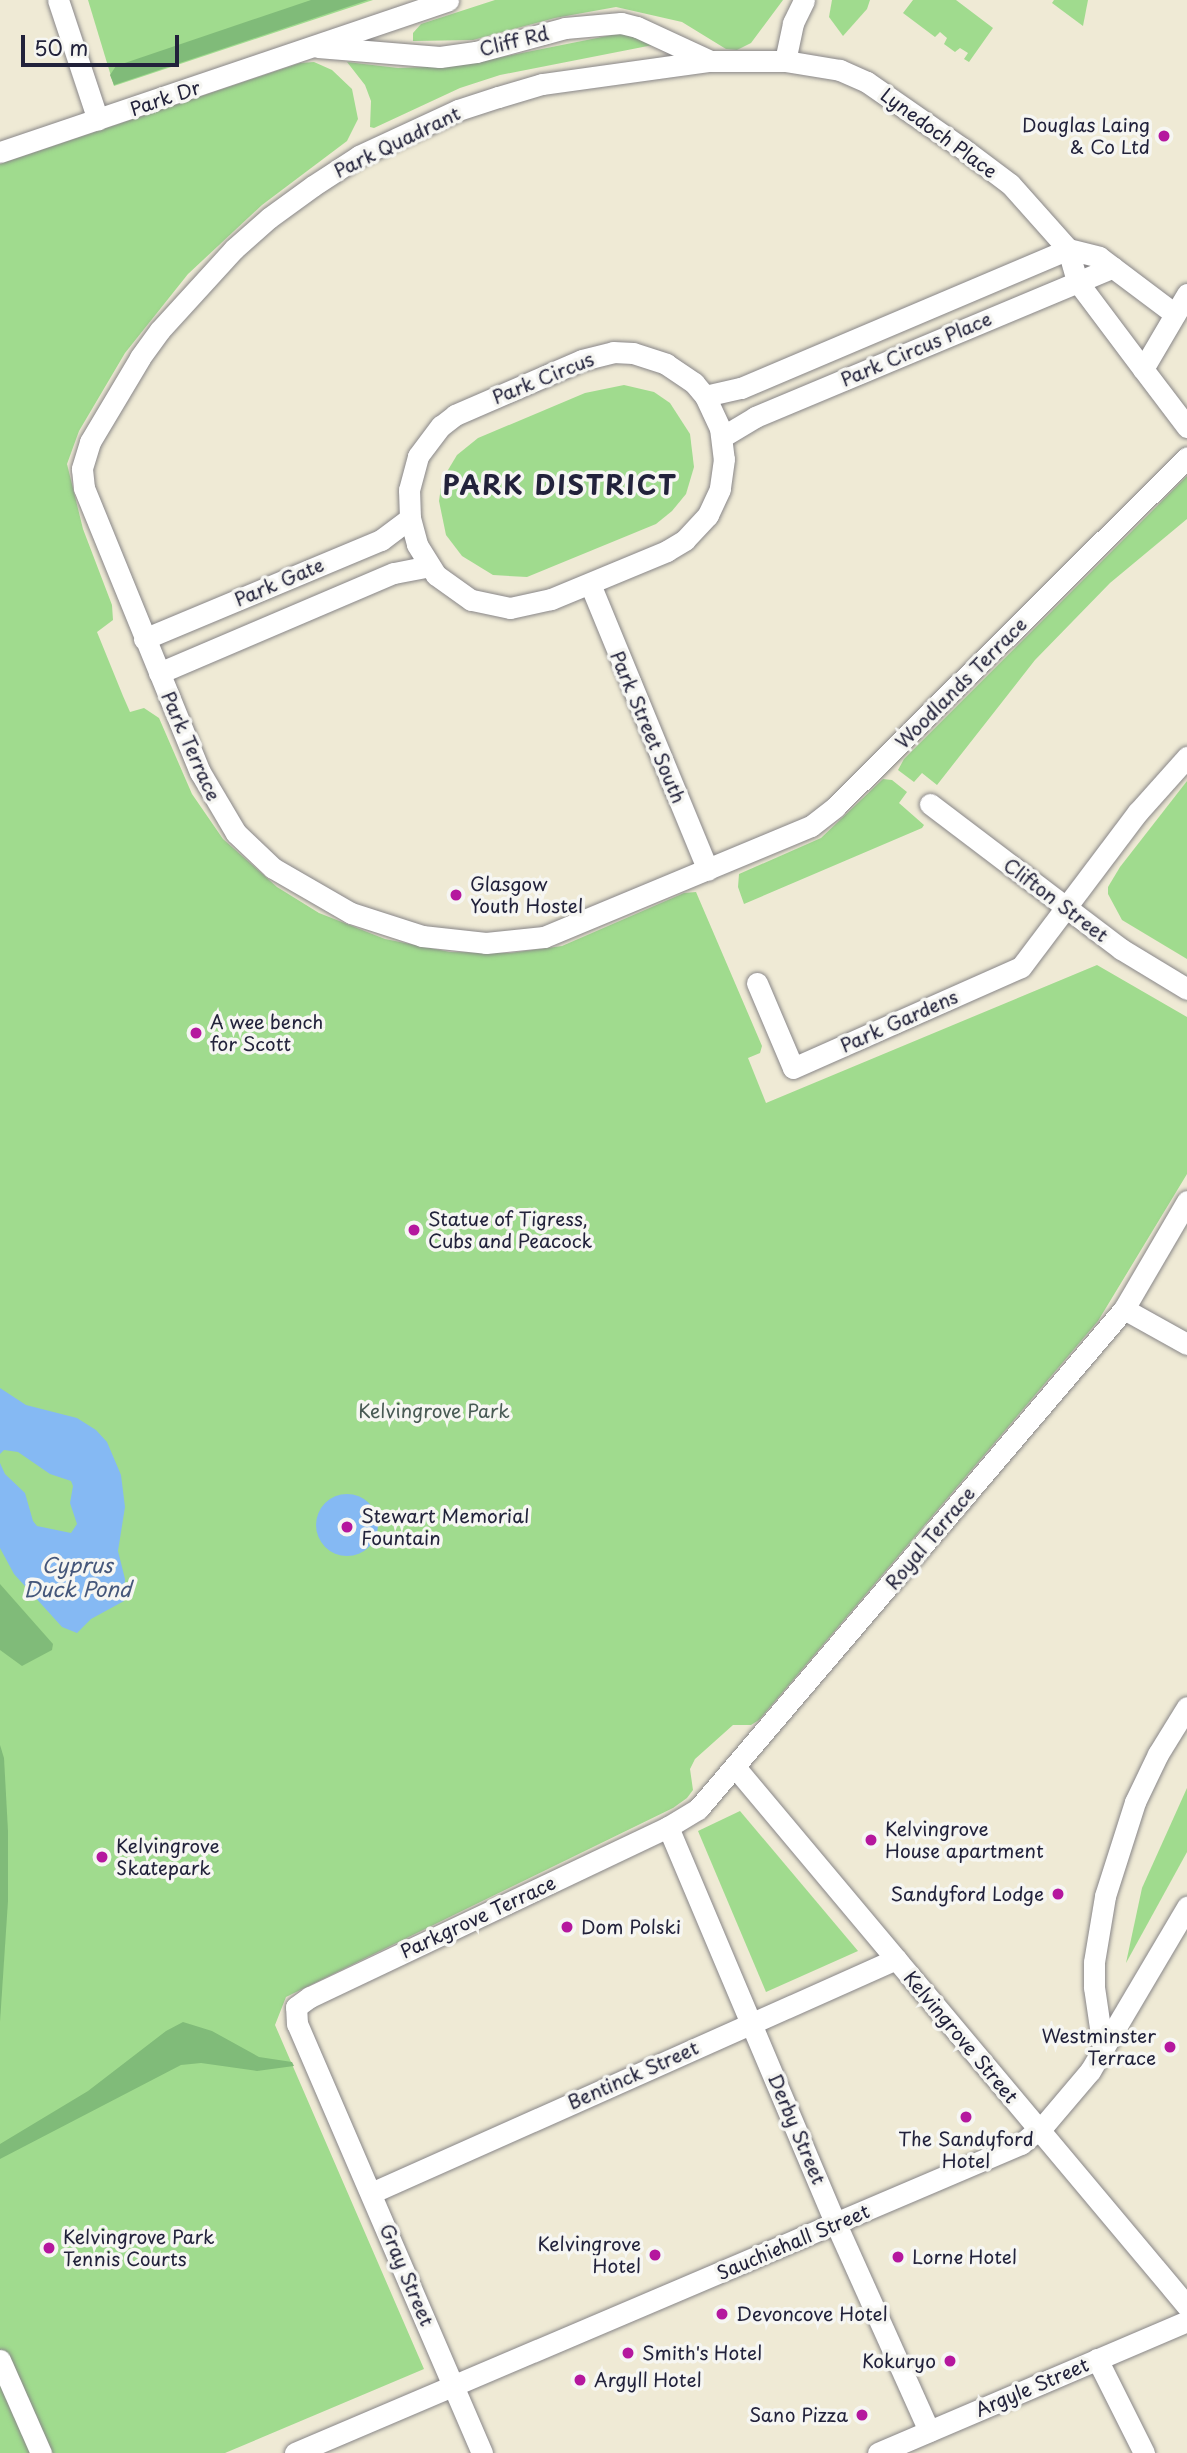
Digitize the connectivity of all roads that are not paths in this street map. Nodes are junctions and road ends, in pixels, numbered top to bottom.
1 (58, 0) edge
2 (448, 0) edge
3 (804, 0) edge
4 (313, 47) junction
5 (708, 61) junction
6 (785, 61) junction
7 (98, 120) junction
8 (0, 152) edge
9 (1068, 249) junction
10 (1113, 267) junction
11 (1077, 281) junction
12 (1187, 294) edge
13 (920, 312) junction
14 (1175, 314) junction
15 (932, 342) junction
16 (1143, 369) junction
17 (705, 396) junction
18 (1187, 427) edge
19 (722, 437) junction
20 (1187, 458) edge
21 (84, 488) joint
22 (410, 518) junction
23 (429, 566) junction
24 (590, 584) junction
25 (144, 639) junction
26 (159, 673) junction
27 (1187, 757) edge
28 (930, 804) dead end
29 (708, 870) junction
30 (1065, 907) junction
31 (757, 983) dead end
32 (1187, 989) edge
33 (1187, 1201) edge
34 (1124, 1309) junction
35 (1187, 1344) edge
36 (1187, 1707) edge
37 (735, 1767) junction
38 (668, 1827) junction
39 (1187, 1907) edge
40 (896, 1959) junction
41 (751, 2022) junction
42 (1103, 2048) junction
43 (330, 2098) joint
44 (1040, 2130) junction
45 (371, 2193) junction
46 (836, 2224) junction
47 (1187, 2306) edge
48 (1187, 2321) edge
49 (1097, 2359) junction
50 (0, 2360) edge
51 (455, 2386) junction
52 (929, 2431) junction
53 (907, 2447) edge
54 (41, 2453) edge
55 (295, 2453) edge
56 (482, 2453) edge
57 (878, 2453) edge
58 (1144, 2453) edge

1 - 7 street
2 - 4 street, Park Dr
3 - 6 street
4 - 5 street, Cliff Rd
4 - 7 street, Park Dr
5 - 6 street, Park Quadrant
5 - 21 street, Park Quadrant
6 - 9 street, Lynedoch Place
7 - 8 street, Park Dr
9 - 10 street
9 - 11 street, Lynedoch Place
9 - 13 street, Park Circus Place
10 - 11 street, Park Circus Place
10 - 14 street
11 - 15 street, Park Circus Place
11 - 16 street, Lynedoch Place
12 - 14 street
13 - 15 street
13 - 17 street, Park Circus Place
14 - 16 street
15 - 19 street, Park Circus Place
16 - 18 street, Lynedoch Place
17 - 19 street, Park Circus
17 - 22 street, Park Circus
19 - 24 street, Park Circus
20 - 29 street, Woodlands Terrace
21 - 25 street, Park Terrace
22 - 23 street, Park Circus
22 - 25 street, Park Gate
23 - 24 street, Park Circus
23 - 26 street, Park Gate
24 - 29 street, Park Street South
25 - 26 street, Park Terrace
26 - 29 street, Park Terrace
27 - 30 street
28 - 30 street, Clifton Street
30 - 31 street, Park Gardens
30 - 32 street, Clifton Street
33 - 34 street, Royal Terrace
34 - 35 street
34 - 37 street, Royal Terrace
36 - 42 street
37 - 38 street, Parkgrove Terrace
37 - 40 street, Kelvingrove Street
38 - 41 street, Derby Street
38 - 43 street, Parkgrove Terrace
39 - 42 street, Sauchiehall Street
40 - 41 street, Bentinck Street
40 - 44 street, Kelvingrove Street
41 - 45 street, Bentinck Street
41 - 46 street, Derby Street
42 - 44 street, Sauchiehall Street
43 - 45 street, Gray Street
44 - 46 street, Sauchiehall Street
44 - 47 street, Kelvingrove Street
45 - 51 street, Gray Street
46 - 51 street, Sauchiehall Street
46 - 52 street, Derby Street
48 - 49 street, Argyle Street
49 - 52 street, Argyle Street
49 - 58 street
50 - 54 street
51 - 55 street, Sauchiehall Street
51 - 56 street, Gray Street
52 - 53 street, Argyle Street
53 - 57 street, Argyle Street

